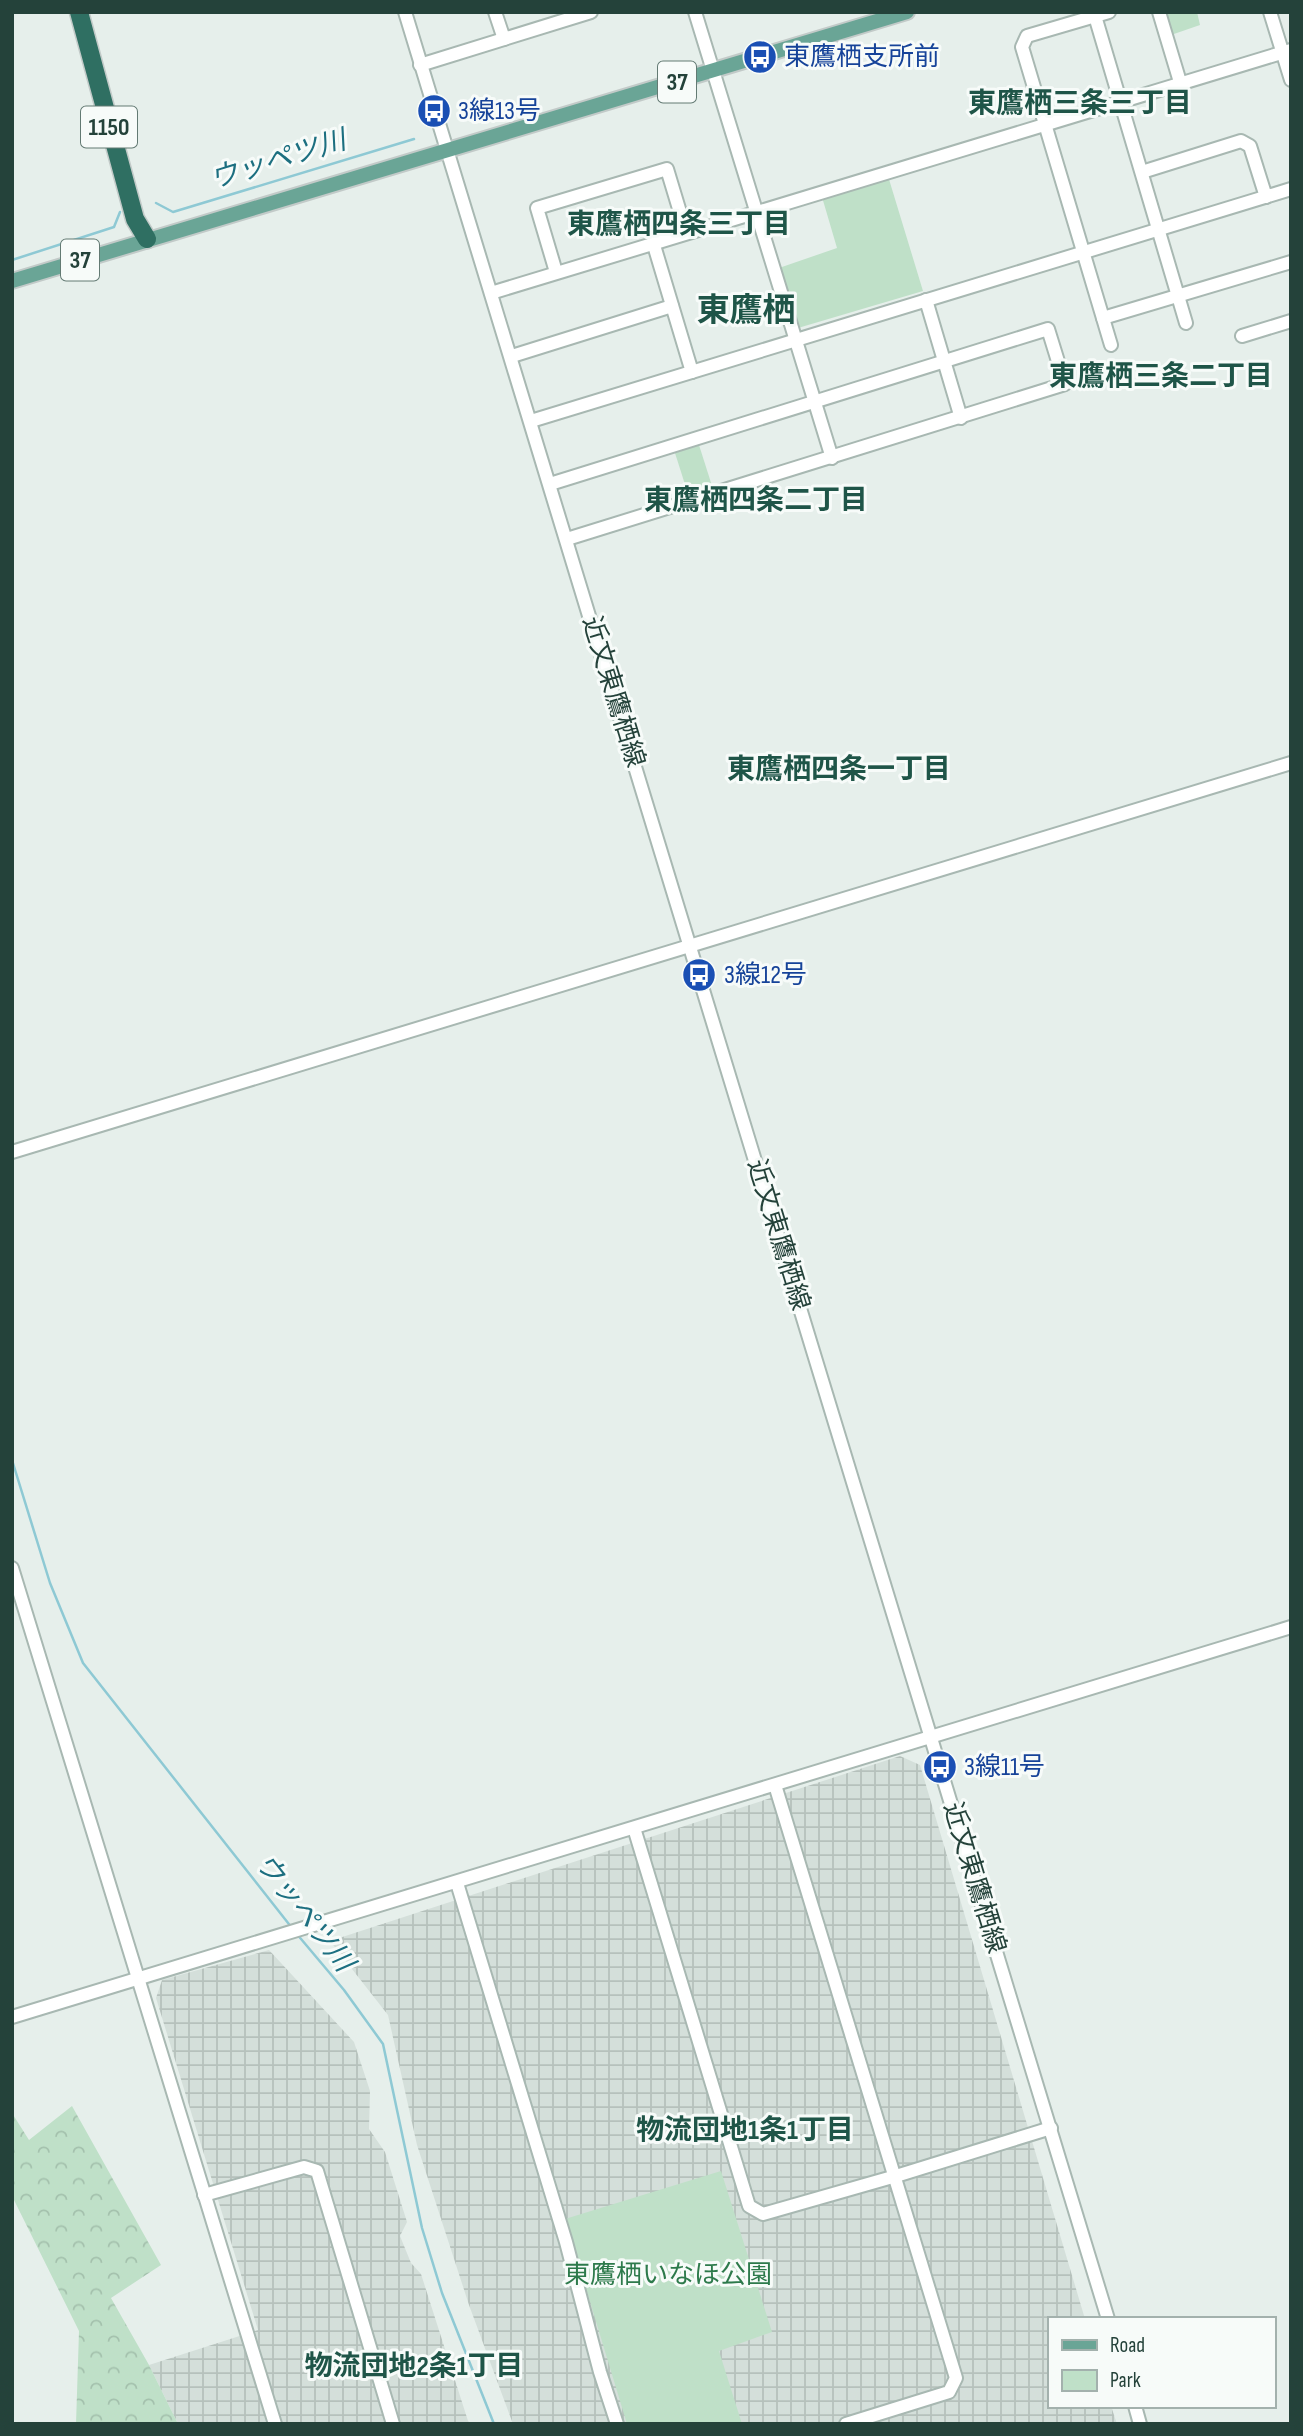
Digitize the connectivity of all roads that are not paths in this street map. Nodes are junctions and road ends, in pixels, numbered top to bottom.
1 (79, 12) edge
2 (90, 12) edge
3 (405, 12) edge
4 (495, 12) edge
5 (695, 12) edge
6 (907, 12) edge
7 (1109, 12) edge
8 (1158, 12) edge
9 (1270, 12) edge
10 (587, 13) edge
11 (1095, 16) junction
12 (504, 39) junction
13 (1287, 51) edge
14 (420, 65) junction
15 (713, 71) junction
16 (1291, 80) edge
17 (1180, 82) junction
18 (1120, 100) junction
19 (1044, 124) junction
20 (448, 151) junction
21 (1142, 172) junction
22 (1291, 190) edge
23 (1266, 197) junction
24 (756, 211) junction
25 (1158, 230) junction
26 (686, 232) junction
27 (147, 239) junction
28 (653, 242) junction
29 (1083, 253) junction
30 (1291, 262) edge
31 (556, 272) junction
32 (12, 281) edge
33 (491, 293) junction
34 (1178, 296) junction
35 (926, 300) junction
36 (672, 306) junction
37 (1103, 318) junction
38 (1291, 321) edge
39 (1186, 323) dead end
40 (1242, 336) dead end
41 (796, 340) junction
42 (1111, 345) dead end
43 (512, 356) junction
44 (945, 361) junction
45 (692, 372) junction
46 (815, 403) junction
47 (961, 418) junction
48 (531, 421) junction
49 (832, 458) junction
50 (550, 485) junction
51 (567, 539) junction
52 (1291, 763) edge
53 (691, 946) junction
54 (12, 1153) edge
55 (12, 1568) edge
56 (1291, 1627) edge
57 (930, 1737) junction
58 (775, 1784) junction
59 (634, 1828) junction
60 (457, 1883) junction
61 (138, 1979) junction
62 (12, 2017) edge
63 (1051, 2128) junction
64 (896, 2176) junction
65 (204, 2195) junction
66 (1107, 2317) edge
67 (275, 2424) edge
68 (393, 2424) edge
69 (617, 2424) edge
70 (846, 2424) edge

1 - 27 highway, 1150
2 - 27 highway, 1150
3 - 14 street, 近文東鷹栖線
4 - 12 street
5 - 15 street
6 - 15 main road, 37
7 - 11 street
8 - 17 street
9 - 13 street
10 - 12 street
11 - 18 street
11 - 19 street
12 - 14 street
13 - 16 street
13 - 17 street
14 - 20 street, 近文東鷹栖線
15 - 20 main road, 37
15 - 24 street
17 - 18 street
18 - 19 street
18 - 21 street
19 - 24 street
19 - 29 street
20 - 27 main road, 37
20 - 33 street, 近文東鷹栖線
21 - 23 street
21 - 25 street
22 - 23 street
23 - 25 street
24 - 26 street
24 - 41 street
25 - 29 street
25 - 34 street
26 - 28 street
26 - 31 street
27 - 32 main road, 37
28 - 31 street
28 - 36 street
29 - 35 street
29 - 37 street
30 - 34 street
31 - 33 street
33 - 43 street, 近文東鷹栖線
34 - 37 street
34 - 39 street
35 - 41 street
35 - 44 street
36 - 43 street
36 - 45 street
37 - 42 street
38 - 40 street
41 - 45 street
41 - 46 street
43 - 48 street, 近文東鷹栖線
44 - 46 street
44 - 47 street
44 - 47 street
45 - 48 street
46 - 49 street
46 - 50 street
47 - 49 street
48 - 50 street, 近文東鷹栖線
49 - 51 street
50 - 51 street, 近文東鷹栖線
51 - 53 street, 近文東鷹栖線
52 - 53 street
53 - 54 street
53 - 57 street, 近文東鷹栖線
55 - 61 street
56 - 57 street
57 - 58 street
57 - 63 street, 近文東鷹栖線
58 - 59 street
58 - 64 street
59 - 60 street
59 - 64 street
60 - 61 street
60 - 69 street
61 - 62 street
61 - 65 street
63 - 64 street
63 - 66 street, 近文東鷹栖線
64 - 70 street
65 - 67 street
65 - 68 street

